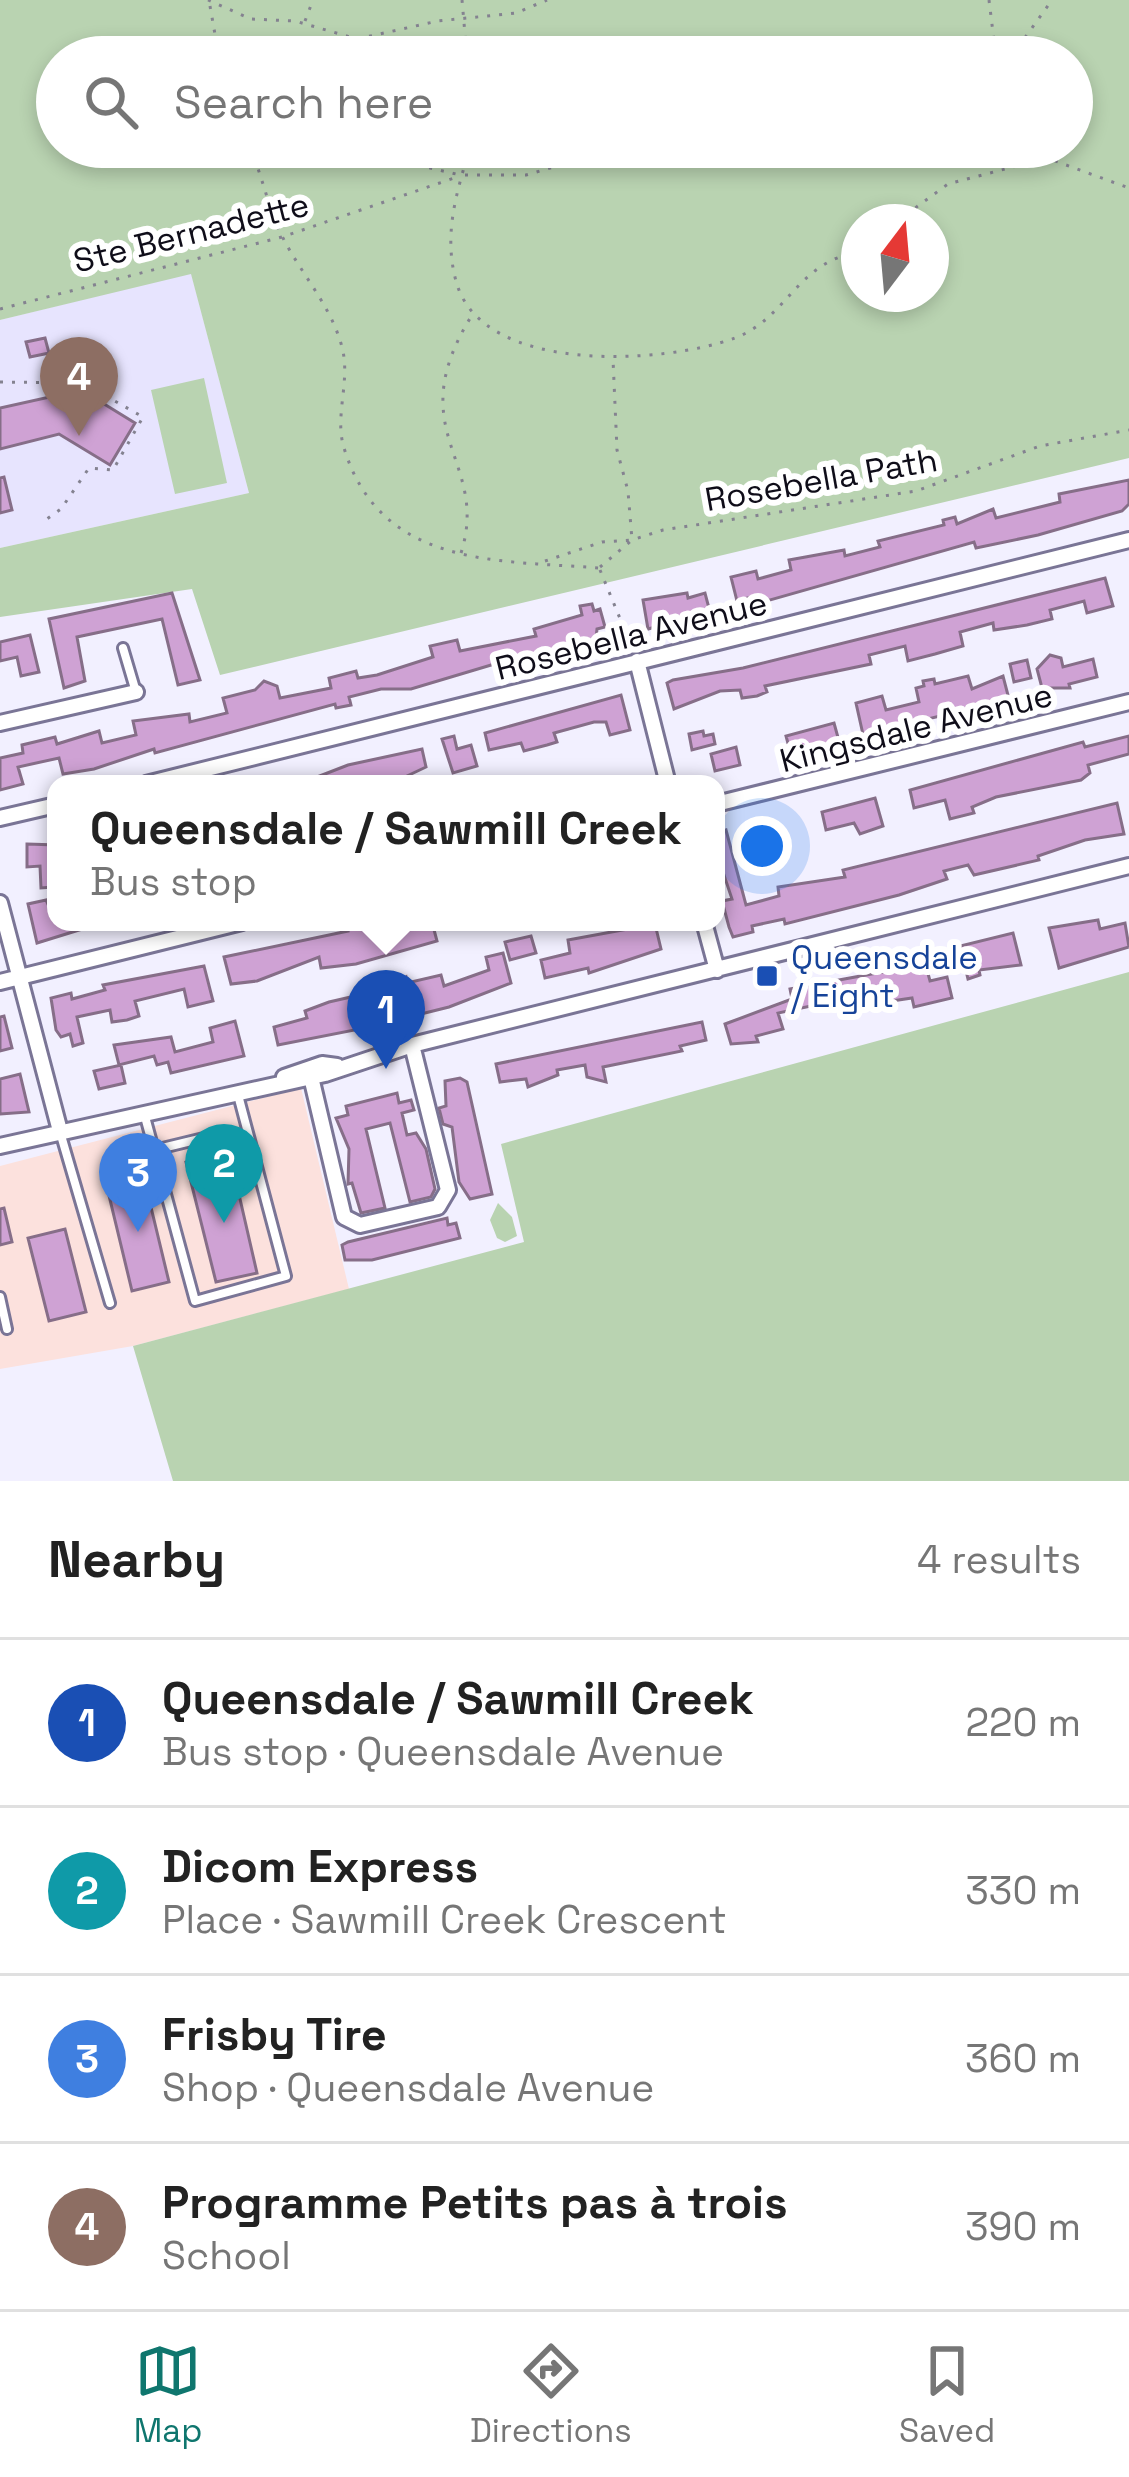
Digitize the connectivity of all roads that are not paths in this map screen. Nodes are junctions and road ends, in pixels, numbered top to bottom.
1 (1129, 540) edge
2 (123, 648) dead end
3 (637, 661) junction
4 (136, 692) joint
5 (1129, 702) edge
6 (0, 723) edge
7 (182, 775) edge
8 (666, 775) edge
9 (725, 802) edge
10 (47, 807) edge
11 (0, 818) edge
12 (1129, 866) edge
13 (0, 902) edge
14 (206, 931) edge
15 (706, 931) edge
16 (717, 970) junction
17 (17, 978) junction
18 (0, 982) edge
19 (412, 1046) junction
20 (337, 1066) junction
21 (311, 1077) junction
22 (277, 1081) junction
23 (236, 1090) junction
24 (143, 1112) junction
25 (60, 1131) junction
26 (216, 1135) dead end
27 (0, 1146) edge
28 (154, 1150) junction
29 (0, 1297) edge
30 (110, 1303) dead end
31 (7, 1329) dead end

1 - 3 street, Rosebella Avenue
2 - 4 lane
3 - 7 street, Rosebella Avenue
3 - 8 street
4 - 6 street
5 - 9 street, Kingsdale Avenue
10 - 11 street
12 - 16 street
13 - 17 street
14 - 17 street
15 - 16 street
16 - 19 street
17 - 18 street
17 - 25 street
19 - 20 street
19 - 21 street
20 - 21 street
20 - 22 street
21 - 22 street
22 - 23 street
23 - 24 street
23 - 28 lane
24 - 25 street
24 - 28 lane
25 - 27 street
25 - 30 lane
26 - 28 lane
29 - 31 lane

